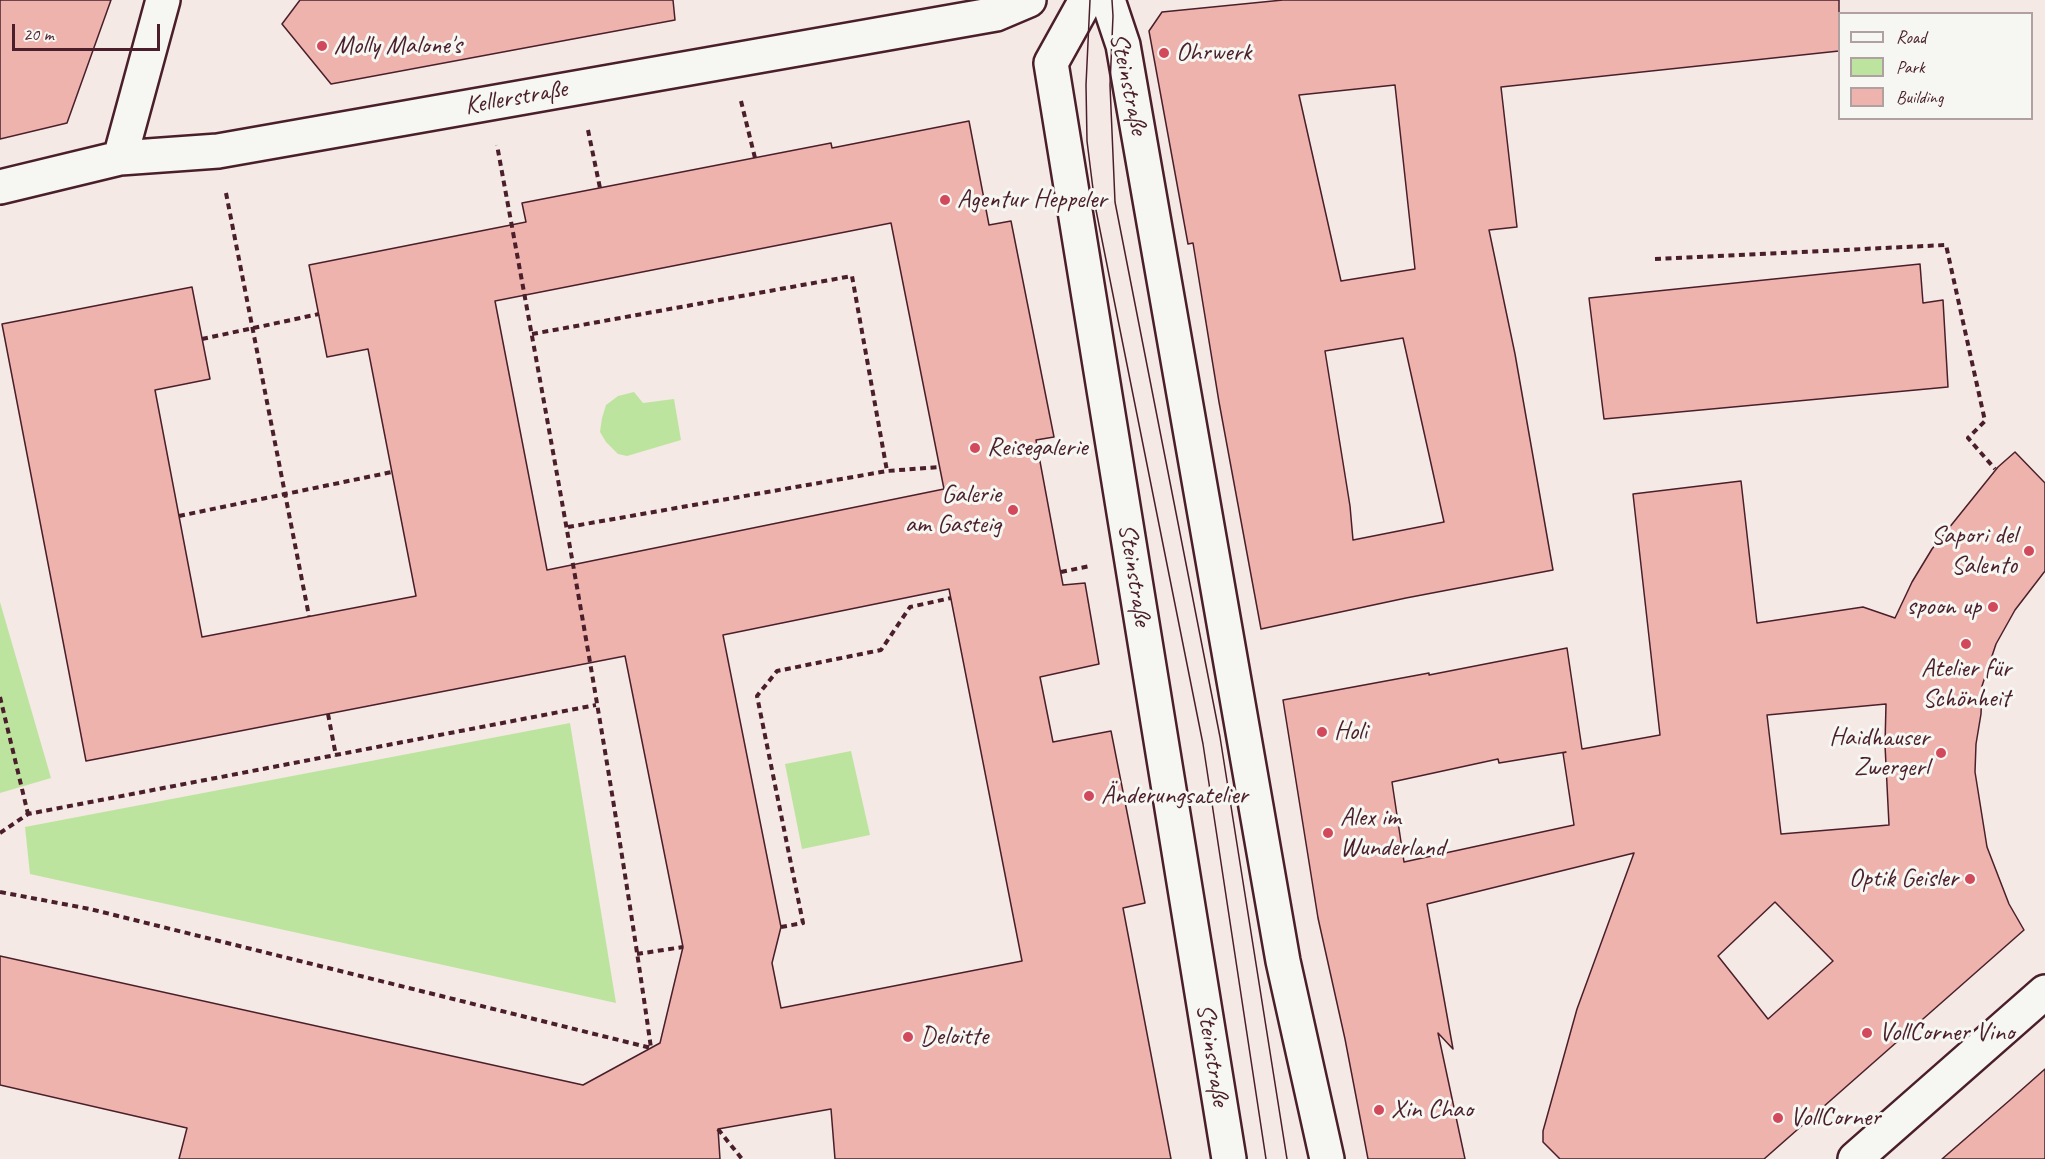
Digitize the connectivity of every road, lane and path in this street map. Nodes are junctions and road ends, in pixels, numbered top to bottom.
1 (163, 0) edge
2 (1029, 0) edge
3 (1086, 0) edge
4 (1108, 0) edge
5 (731, 61) junction
6 (579, 87) junction
7 (489, 103) junction
8 (218, 152) junction
9 (120, 158) junction
10 (755, 158) dead end
11 (0, 187) edge
12 (600, 188) dead end
13 (1655, 260) dead end
14 (319, 314) dead end
15 (252, 328) junction
16 (532, 334) junction
17 (202, 339) dead end
18 (1077, 445) dead end
19 (1039, 455) dead end
20 (940, 467) dead end
21 (1995, 469) dead end
22 (887, 471) junction
23 (392, 472) dead end
24 (285, 495) junction
25 (179, 516) dead end
26 (568, 526) junction
27 (1092, 565) dead end
28 (1061, 572) dead end
29 (951, 598) dead end
30 (309, 616) dead end
31 (0, 697) edge
32 (596, 705) junction
33 (328, 714) dead end
34 (336, 756) junction
35 (28, 814) junction
36 (0, 833) edge
37 (0, 892) edge
38 (781, 927) dead end
39 (683, 947) dead end
40 (638, 954) junction
41 (2045, 992) edge
42 (718, 1129) dead end
43 (742, 1159) edge
44 (1229, 1159) edge
45 (1328, 1159) edge
46 (1856, 1159) edge

1 - 9 street
2 - 5 street, Kellerstraße
3 - 44 street, Steinstraße
4 - 45 street, Steinstraße
5 - 6 street, Kellerstraße
5 - 10 path
6 - 7 street, Kellerstraße
6 - 12 path
7 - 8 street, Kellerstraße
7 - 16 path
8 - 9 street, Kellerstraße
8 - 15 path
9 - 11 street, Kellerstraße
13 - 21 path
14 - 15 path
15 - 17 path
15 - 24 path
16 - 22 path
16 - 26 path
18 - 19 path
20 - 22 path
22 - 26 path
23 - 24 path
24 - 25 path
24 - 30 path
26 - 32 path
27 - 28 path
29 - 38 path
31 - 35 path
32 - 34 path
32 - 40 path
33 - 34 path
34 - 35 path
35 - 36 path
37 - 40 path
39 - 40 path
41 - 46 street
42 - 43 path

